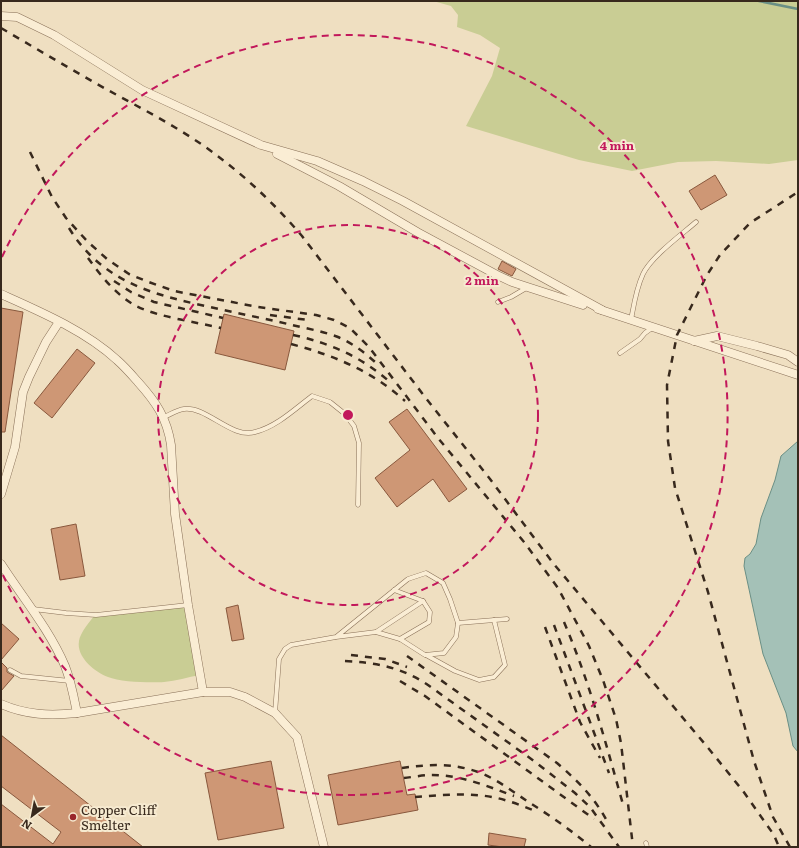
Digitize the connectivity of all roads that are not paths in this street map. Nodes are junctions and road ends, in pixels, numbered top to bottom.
1 (1, 16) edge
2 (261, 145) junction
3 (696, 222) dead end
4 (528, 287) junction
5 (1, 294) edge
6 (498, 302) dead end
7 (602, 310) junction
8 (631, 320) junction
9 (59, 322) junction
10 (653, 327) junction
11 (694, 341) junction
12 (620, 354) dead end
13 (798, 362) edge
14 (798, 375) edge
15 (164, 417) junction
16 (1, 494) edge
17 (358, 505) dead end
18 (1, 564) edge
19 (394, 590) junction
20 (422, 601) junction
21 (188, 605) junction
22 (31, 609) junction
23 (507, 619) dead end
24 (494, 620) junction
25 (458, 623) junction
26 (376, 632) junction
27 (336, 637) junction
28 (400, 639) junction
29 (425, 655) junction
30 (10, 670) dead end
31 (70, 682) junction
32 (203, 692) junction
33 (1, 704) edge
34 (275, 713) junction
35 (77, 714) junction
36 (324, 847) edge

1 - 2 street
2 - 4 street
2 - 7 street
3 - 8 lane
4 - 6 lane
4 - 7 street
5 - 9 street
7 - 8 street
8 - 10 street
9 - 15 street
9 - 16 street
10 - 11 street
10 - 12 lane
11 - 13 street
11 - 14 street
15 - 17 lane
15 - 21 street
18 - 22 street
19 - 20 lane
19 - 25 lane
19 - 27 lane
20 - 26 lane
20 - 28 lane
21 - 22 lane
21 - 32 street
22 - 31 street
23 - 24 lane
24 - 25 lane
24 - 29 lane
25 - 29 lane
26 - 27 lane
26 - 28 lane
27 - 34 lane
28 - 29 lane
30 - 31 lane
31 - 35 street
32 - 34 street
32 - 35 street
33 - 35 street
34 - 36 street

